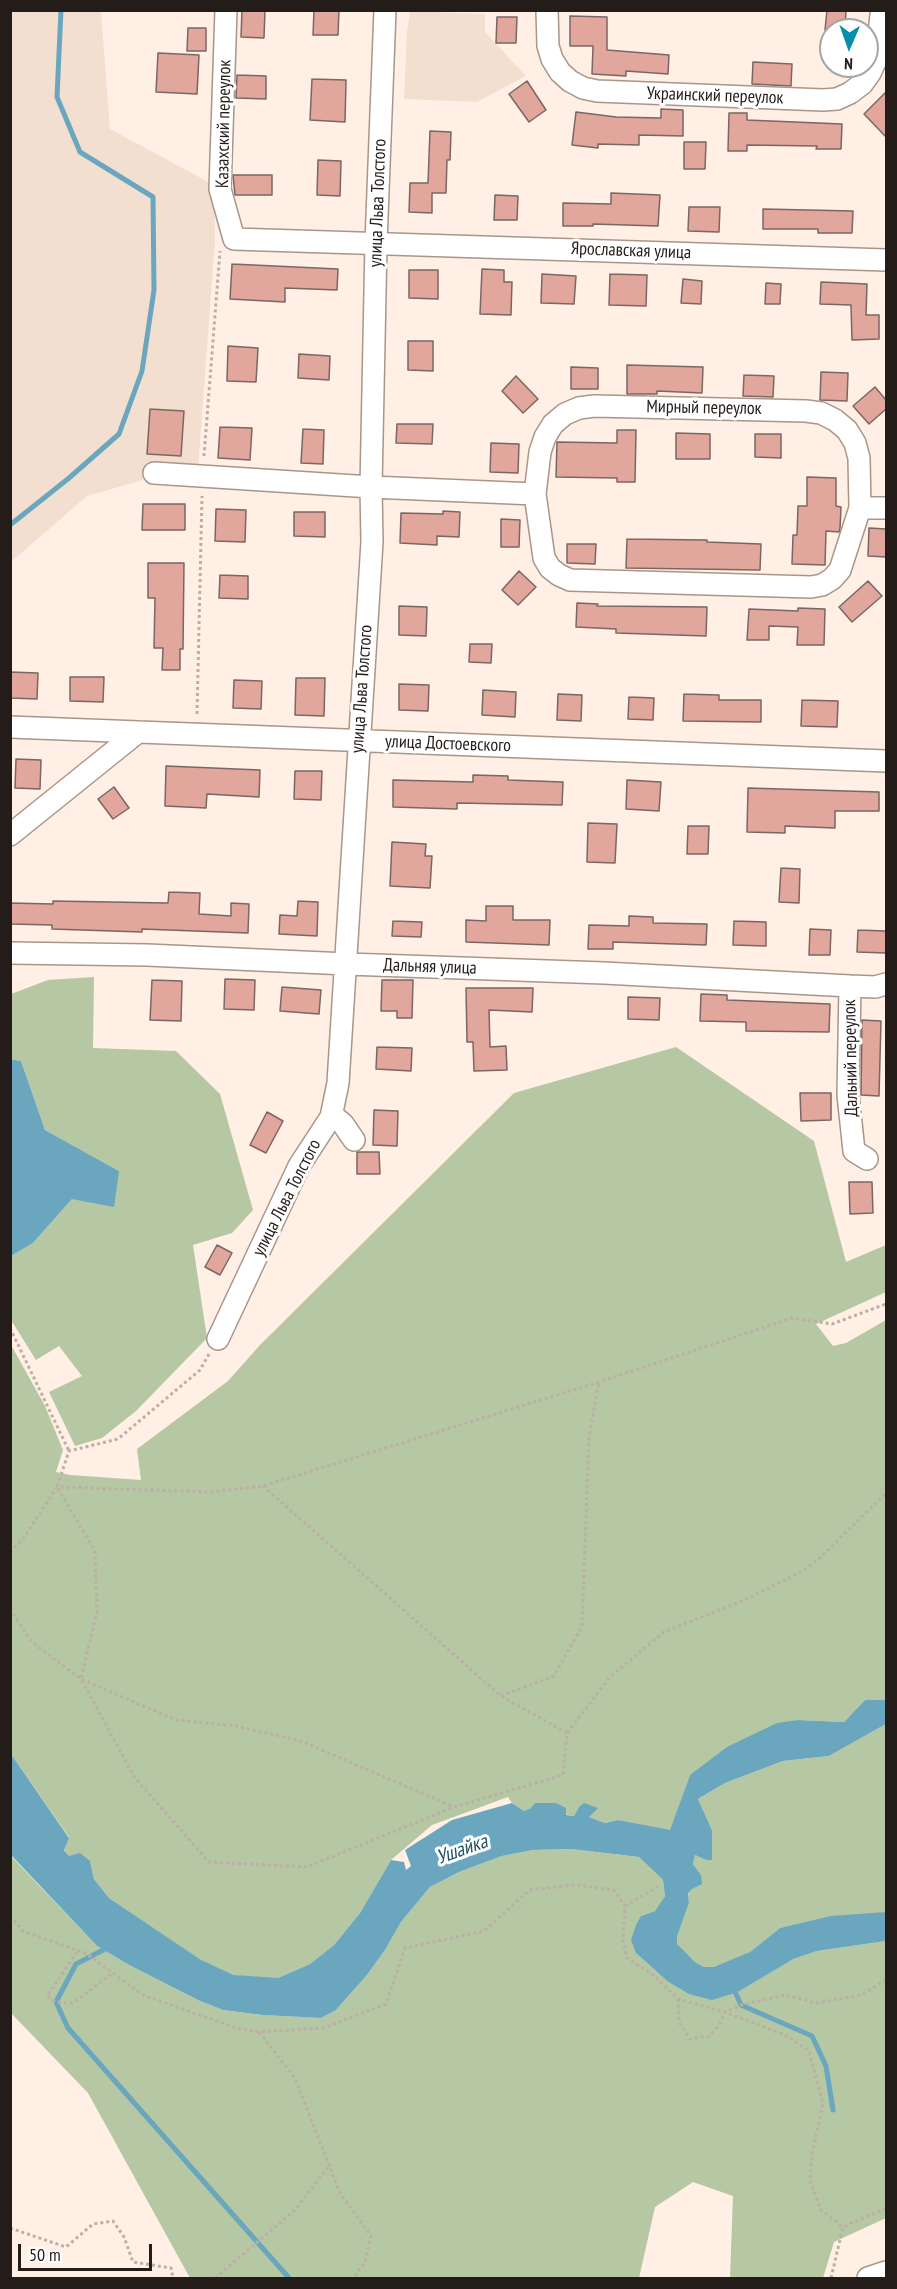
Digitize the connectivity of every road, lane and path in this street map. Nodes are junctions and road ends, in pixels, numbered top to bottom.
1 (226, 10) edge
2 (385, 10) edge
3 (547, 10) edge
4 (882, 14) edge
5 (376, 243) junction
6 (886, 260) edge
7 (154, 473) dead end
8 (371, 487) junction
9 (535, 494) junction
10 (860, 508) junction
11 (886, 508) edge
12 (10, 727) edge
13 (138, 732) junction
14 (358, 741) junction
15 (886, 761) edge
16 (10, 835) edge
17 (10, 953) edge
18 (347, 964) junction
19 (886, 984) edge
20 (850, 986) junction
21 (331, 1116) junction
22 (354, 1140) dead end
23 (867, 1160) dead end
24 (886, 1304) edge
25 (10, 1328) edge
26 (218, 1339) joint
27 (599, 1382) junction
28 (69, 1451) junction
29 (263, 1486) junction
30 (57, 1487) junction
31 (886, 1493) edge
32 (10, 1552) edge
33 (10, 1609) edge
34 (81, 1678) junction
35 (501, 1696) junction
36 (567, 1733) junction
37 (454, 1807) junction
38 (658, 1887) dead end
39 (625, 1906) junction
40 (10, 1916) edge
41 (77, 1952) junction
42 (113, 1973) junction
43 (886, 1980) edge
44 (678, 1999) junction
45 (725, 2012) junction
46 (259, 2032) junction
47 (329, 2166) junction
48 (886, 2208) edge
49 (843, 2227) junction
50 (10, 2228) edge
51 (886, 2272) edge
52 (174, 2278) edge
53 (215, 2278) edge
54 (353, 2278) edge
55 (831, 2278) edge
56 (868, 2278) edge

1 - 5 street, Казахский переулок
2 - 5 street, улица Льва Толстого
3 - 4 street, Украинский переулок
5 - 6 street, Ярославская улица
5 - 8 street, улица Льва Толстого
7 - 8 street
8 - 9 street
8 - 14 street, улица Льва Толстого
9 - 10 street, Мирный переулок
9 - 10 street, Мирный переулок
10 - 11 street
12 - 13 street, улица Достоевского
13 - 14 street, улица Достоевского
13 - 16 street
14 - 15 street, улица Достоевского
14 - 18 street, улица Льва Толстого
17 - 18 street, Дальняя улица
18 - 20 street, Дальняя улица
18 - 21 street, улица Льва Толстого
19 - 20 street, Дальний переулок
20 - 23 street, Дальний переулок
21 - 22 street
21 - 26 street, улица Льва Толстого
24 - 27 path
25 - 28 path
26 - 28 path
27 - 29 path
27 - 35 path
28 - 30 path
29 - 30 path
29 - 35 path
30 - 32 path
30 - 34 path
31 - 36 path
33 - 34 path
34 - 37 path
34 - 37 path
35 - 36 path
36 - 37 path
38 - 39 path
39 - 44 path
39 - 46 path
40 - 41 path
41 - 42 path
41 - 42 path
42 - 46 path
43 - 45 path
44 - 45 path
44 - 45 path
45 - 49 path
46 - 47 path
47 - 53 path
47 - 54 path
48 - 49 path
49 - 55 path
50 - 52 path
51 - 56 street

